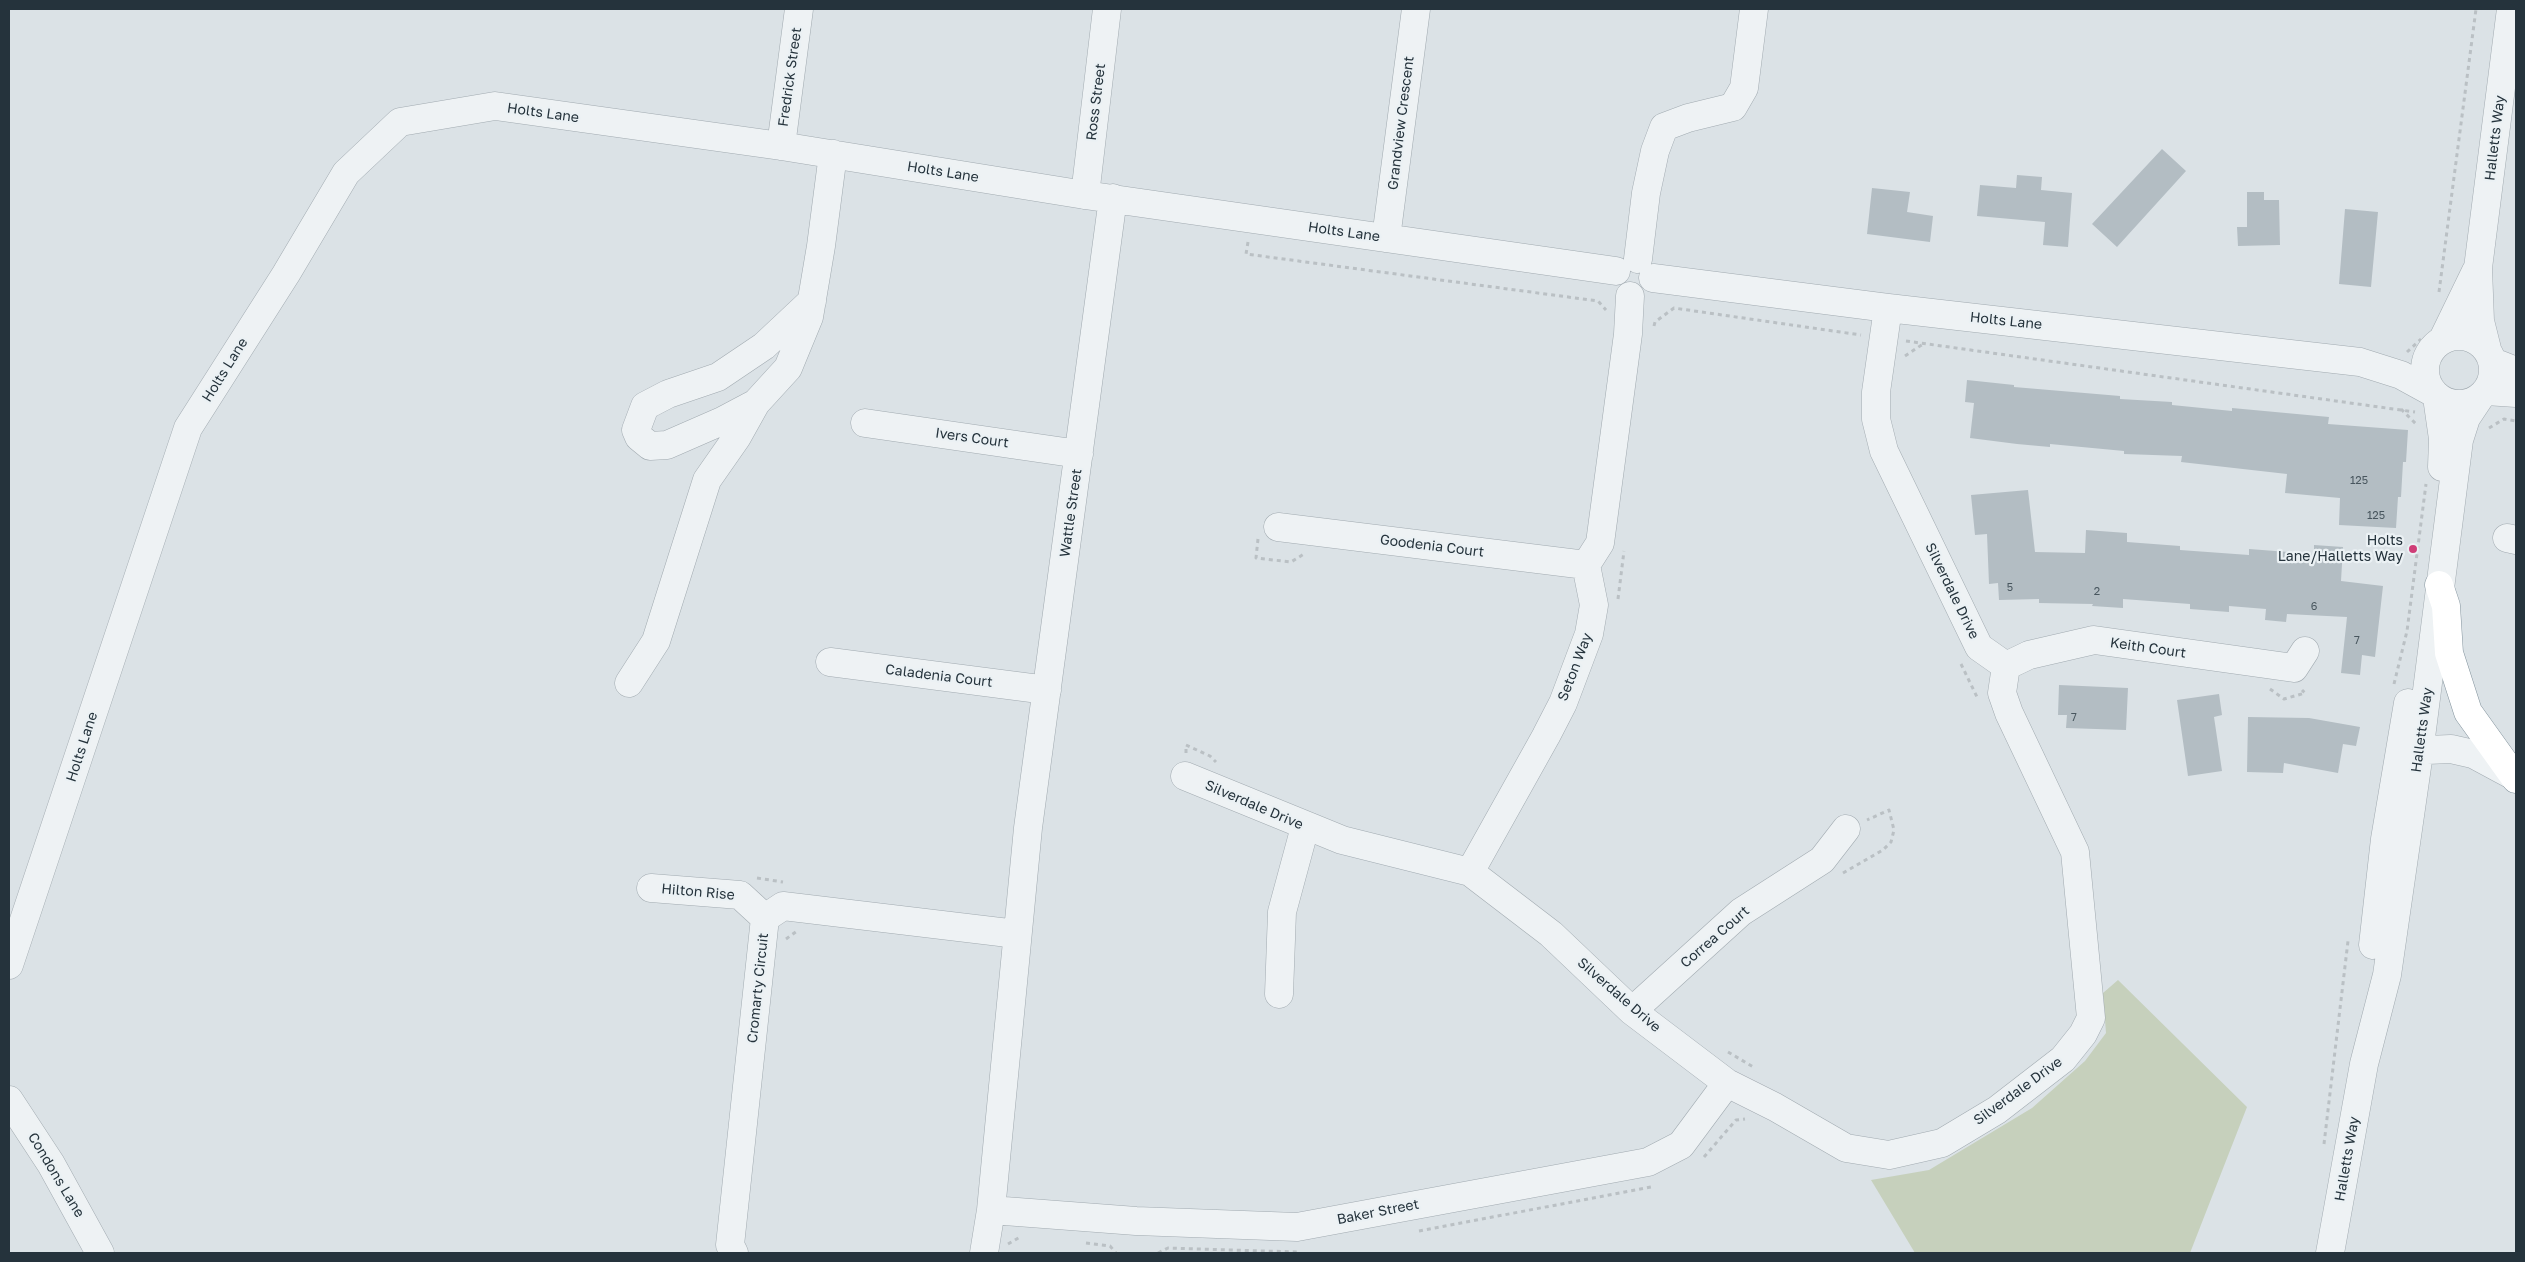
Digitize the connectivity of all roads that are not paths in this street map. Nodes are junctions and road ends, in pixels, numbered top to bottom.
1 (800, 9) edge
2 (1107, 9) edge
3 (1416, 9) edge
4 (1754, 9) edge
5 (2511, 9) edge
6 (781, 146) junction
7 (833, 154) junction
8 (1085, 194) junction
9 (1113, 198) junction
10 (1386, 238) junction
11 (2478, 268) junction
12 (1635, 269) junction
13 (812, 301) junction
14 (1888, 308) junction
15 (2434, 341) junction
16 (2499, 361) edge
17 (2402, 365) junction
18 (2516, 393) edge
19 (2435, 394) junction
20 (2483, 394) junction
21 (756, 403) junction
22 (865, 423) dead end
23 (1079, 454) junction
24 (1278, 527) dead end
25 (1586, 565) junction
26 (2439, 585) junction
27 (830, 662) dead end
28 (2006, 666) junction
29 (2299, 668) road end
30 (629, 683) dead end
31 (1047, 690) junction
32 (2408, 757) junction
33 (1185, 776) dead end
34 (2514, 777) edge
35 (1306, 827) junction
36 (1846, 829) dead end
37 (1470, 872) junction
38 (651, 888) dead end
39 (765, 918) junction
40 (1016, 934) junction
41 (9, 965) edge
42 (1279, 994) dead end
43 (1632, 1010) junction
44 (1727, 1083) junction
45 (9, 1100) edge
46 (991, 1210) junction
47 (100, 1253) edge
48 (734, 1253) edge
49 (984, 1253) edge
50 (2330, 1253) edge

1 - 6 street, Fredrick Street
2 - 8 street, Ross Street
3 - 10 street, Grandview Crescent
4 - 12 street
5 - 11 street, Halletts Way
6 - 7 street, Holts Lane
6 - 41 street, Holts Lane
7 - 8 street, Holts Lane
7 - 13 street
8 - 9 street, Holts Lane
9 - 10 street, Holts Lane
9 - 23 street, Wattle Street
10 - 12 street, Holts Lane
11 - 15 street, Halletts Way
11 - 16 street, Halletts Way
12 - 14 street, Holts Lane
12 - 25 street
13 - 21 street
13 - 21 street
14 - 17 street, Holts Lane
14 - 28 street, Silverdale Drive
15 - 16 street
15 - 17 street, Holts Lane
15 - 19 street
16 - 20 street
17 - 19 street, Holts Lane
18 - 20 street
19 - 20 street
19 - 32 street, Halletts Way
20 - 26 street, Halletts Way
21 - 30 street
22 - 23 street, Ivers Court
23 - 31 street, Wattle Street
24 - 25 street, Goodenia Court
25 - 37 street, Seton Way
26 - 32 street, Halletts Way
26 - 34 highway
27 - 31 street, Caladenia Court
28 - 29 street, Keith Court
28 - 44 street, Silverdale Drive
31 - 40 street, Wattle Street
32 - 34 street
32 - 50 street, Halletts Way
33 - 35 street, Silverdale Drive
35 - 37 street, Silverdale Drive
35 - 42 street
36 - 43 street, Correa Court
37 - 43 street, Silverdale Drive
38 - 39 street, Hilton Rise
39 - 40 street, Cromarty Circuit
39 - 48 street, Cromarty Circuit
40 - 46 street
43 - 44 street, Silverdale Drive
44 - 46 street, Baker Street
45 - 47 street, Condons Lane
46 - 49 street

